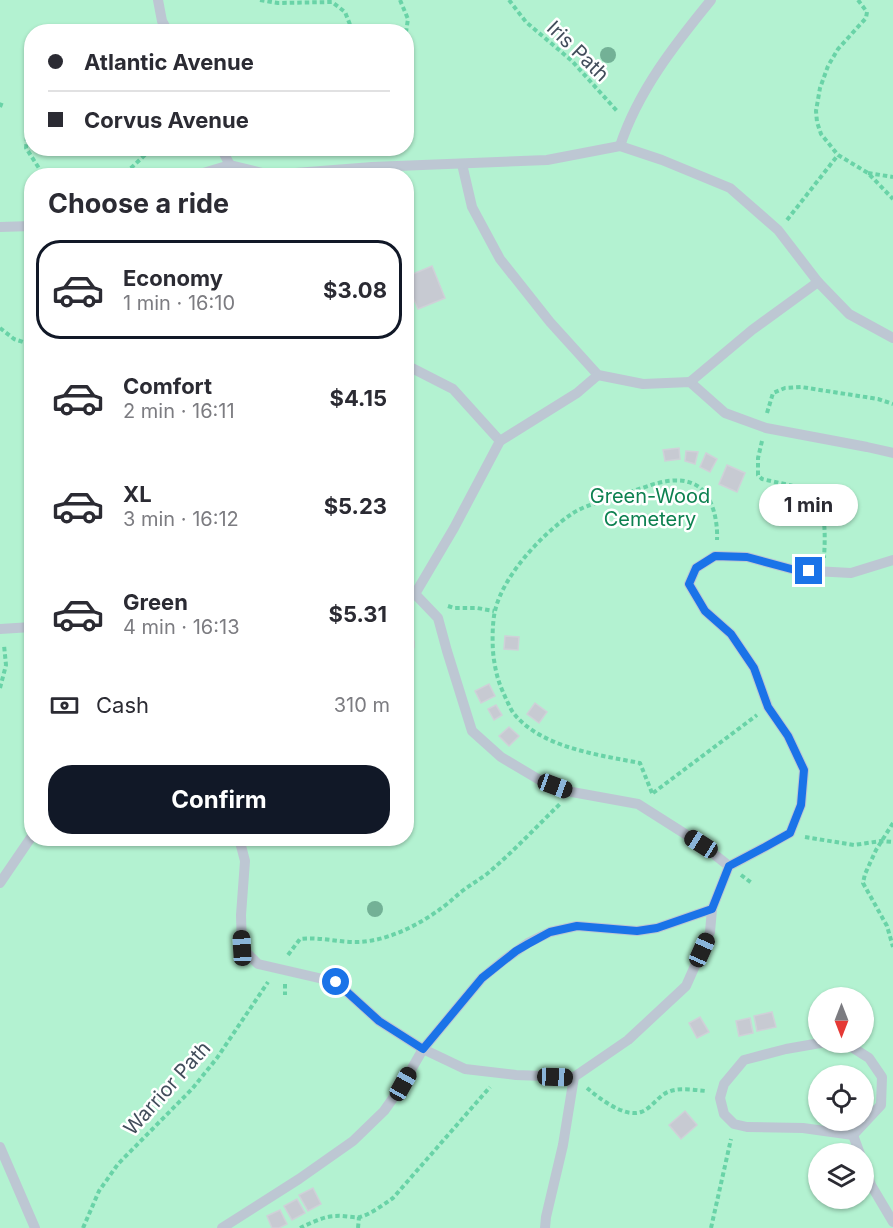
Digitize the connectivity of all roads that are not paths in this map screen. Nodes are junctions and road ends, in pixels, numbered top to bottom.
1 (158, 0) edge
2 (711, 0) edge
3 (164, 24) edge
4 (620, 146) junction
5 (225, 156) edge
6 (462, 164) junction
7 (230, 165) junction
8 (220, 168) edge
9 (232, 168) edge
10 (242, 168) edge
11 (359, 168) edge
12 (24, 226) edge
13 (0, 227) edge
14 (818, 282) junction
15 (893, 338) edge
16 (414, 369) edge
17 (598, 375) junction
18 (690, 382) junction
19 (500, 441) junction
20 (893, 453) edge
21 (893, 560) edge
22 (414, 591) edge
23 (414, 598) edge
24 (24, 628) edge
25 (2, 629) edge
26 (25, 846) edge
27 (241, 846) edge
28 (729, 866) junction
29 (0, 883) edge
30 (712, 909) junction
31 (808, 1045) edge
32 (423, 1049) junction
33 (861, 1053) edge
34 (574, 1077) junction
35 (853, 1135) junction
36 (856, 1143) edge
37 (0, 1147) edge
38 (874, 1191) edge
39 (893, 1222) edge
40 (35, 1228) edge
41 (222, 1228) edge
42 (544, 1228) edge

1 - 3 lane
2 - 4 lane
4 - 6 lane
4 - 14 lane
5 - 7 lane
6 - 11 lane
6 - 17 lane
7 - 8 lane
7 - 9 lane
7 - 10 lane
12 - 13 lane
14 - 15 lane
14 - 18 lane
16 - 19 lane
17 - 18 lane
17 - 19 lane
18 - 20 lane
19 - 22 lane
21 - 28 lane
23 - 28 lane
24 - 25 lane
26 - 29 lane
27 - 32 lane
28 - 30 lane
30 - 32 lane
30 - 34 lane
31 - 35 lane
32 - 34 lane
32 - 41 lane
33 - 35 lane
34 - 42 lane
35 - 36 lane
37 - 40 lane
38 - 39 lane

